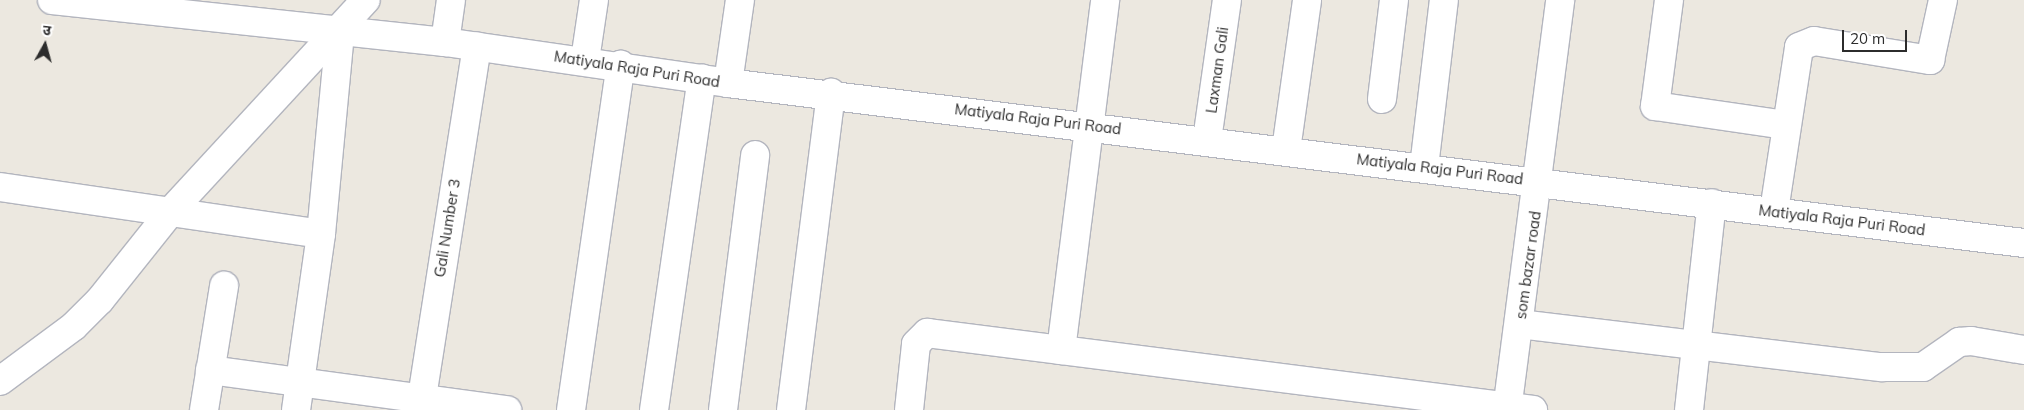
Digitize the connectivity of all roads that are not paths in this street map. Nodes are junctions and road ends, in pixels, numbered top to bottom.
1 (52, 0) edge
2 (366, 0) edge
3 (451, 0) edge
4 (594, 0) edge
5 (740, 0) edge
6 (1105, 0) edge
7 (1227, 0) edge
8 (1307, 0) edge
9 (1394, 0) edge
10 (1444, 0) edge
11 (1560, 0) edge
12 (1669, 0) edge
13 (1943, 0) edge
14 (94, 3) edge
15 (340, 32) junction
16 (445, 42) junction
17 (477, 46) junction
18 (586, 60) junction
19 (621, 65) junction
20 (702, 78) junction
21 (728, 83) junction
22 (831, 93) junction
23 (1382, 99) dead end
24 (1087, 125) junction
25 (1786, 125) junction
26 (1207, 140) junction
27 (1286, 150) junction
28 (755, 154) dead end
29 (1424, 167) junction
30 (1540, 181) junction
31 (0, 187) edge
32 (1712, 203) junction
33 (171, 210) junction
34 (1774, 211) junction
35 (321, 234) junction
36 (2024, 243) edge
37 (224, 286) dead end
38 (1519, 324) junction
39 (1697, 345) junction
40 (1061, 350) junction
41 (2024, 350) edge
42 (210, 370) junction
43 (0, 381) edge
44 (298, 398) edge
45 (421, 404) edge
46 (1516, 409) edge
47 (204, 410) edge
48 (507, 410) edge
49 (571, 410) edge
50 (654, 410) edge
51 (723, 410) edge
52 (791, 410) edge
53 (909, 410) edge
54 (1689, 410) edge

1 - 14 street, Matiyala Raja Puri Road
2 - 15 street
3 - 16 street
4 - 18 street
5 - 21 street
6 - 24 street
7 - 26 street, Laxman Gali
8 - 27 street
9 - 23 street
10 - 29 street
11 - 30 street, som bazar road
12 - 25 street
13 - 25 street
14 - 15 street, Matiyala Raja Puri Road
15 - 16 street, Matiyala Raja Puri Road
15 - 33 street
15 - 35 street
16 - 17 street, Matiyala Raja Puri Road
17 - 18 street, Matiyala Raja Puri Road
17 - 45 street, Gali Number 3
18 - 19 street, Matiyala Raja Puri Road
19 - 20 street, Matiyala Raja Puri Road
19 - 49 street
20 - 21 street, Matiyala Raja Puri Road
20 - 50 street
21 - 22 street, Matiyala Raja Puri Road
22 - 24 street, Matiyala Raja Puri Road
22 - 52 street
24 - 26 street, Matiyala Raja Puri Road
24 - 40 street
25 - 34 street
26 - 27 street, Matiyala Raja Puri Road
27 - 29 street, Matiyala Raja Puri Road
28 - 51 street
29 - 30 street, Matiyala Raja Puri Road
30 - 32 street, Matiyala Raja Puri Road
30 - 38 street, som bazar road
31 - 33 street
32 - 34 street, Matiyala Raja Puri Road
32 - 39 street
33 - 35 street
33 - 43 street
34 - 36 street, Matiyala Raja Puri Road
35 - 44 street
37 - 42 street
38 - 39 street
38 - 46 street, som bazar road
39 - 41 street
39 - 54 street
40 - 46 street
40 - 53 street
42 - 44 street
42 - 47 street
44 - 45 street
45 - 48 street

